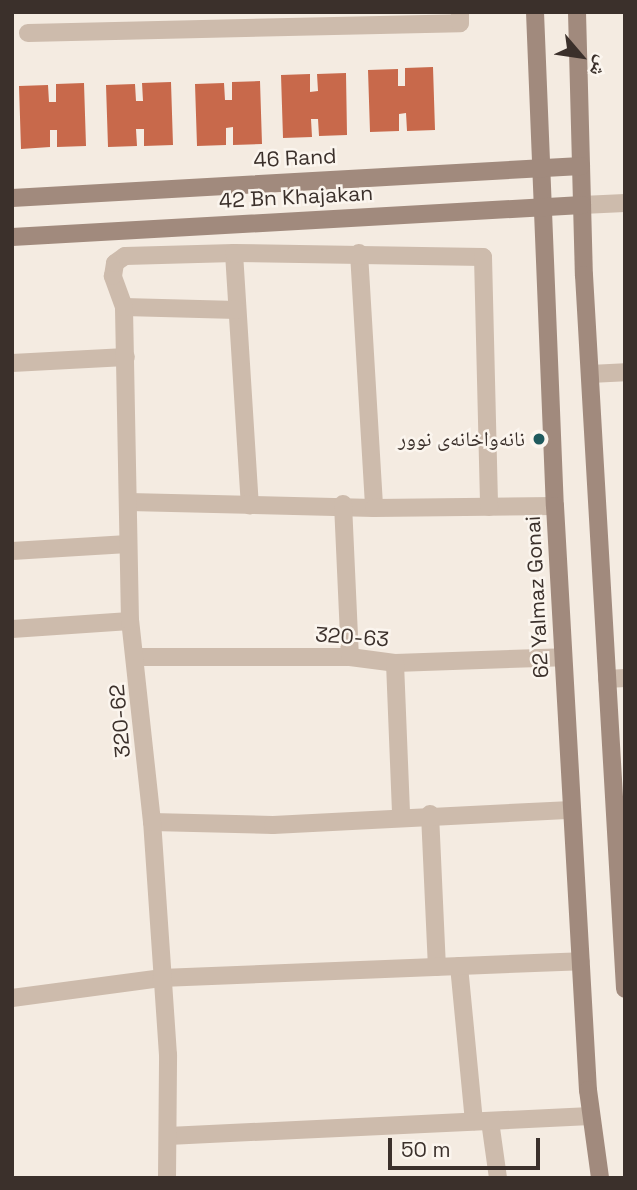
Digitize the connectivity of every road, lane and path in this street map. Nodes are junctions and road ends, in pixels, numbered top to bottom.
1 (460, 12) edge
2 (536, 12) edge
3 (578, 12) edge
4 (28, 33) dead end
5 (540, 166) junction
6 (581, 166) junction
7 (12, 198) edge
8 (625, 203) edge
9 (541, 205) junction
10 (582, 205) junction
11 (12, 237) edge
12 (234, 253) junction
13 (359, 253) junction
14 (124, 307) junction
15 (237, 310) junction
16 (126, 357) junction
17 (12, 363) edge
18 (625, 372) edge
19 (590, 374) junction
20 (130, 502) junction
21 (343, 504) junction
22 (250, 505) junction
23 (555, 506) junction
24 (489, 507) junction
25 (374, 508) junction
26 (128, 544) junction
27 (12, 551) edge
28 (130, 621) junction
29 (12, 629) edge
30 (137, 657) junction
31 (350, 657) junction
32 (563, 657) junction
33 (395, 663) junction
34 (616, 679) edge
35 (572, 810) junction
36 (430, 814) junction
37 (401, 815) junction
38 (152, 822) junction
39 (620, 834) edge
40 (581, 961) junction
41 (460, 966) junction
42 (437, 967) junction
43 (161, 978) junction
44 (625, 986) edge
45 (12, 998) edge
46 (591, 1116) junction
47 (482, 1121) junction
48 (168, 1136) junction
49 (167, 1178) edge
50 (498, 1178) edge
51 (600, 1178) edge

1 - 4 street
2 - 5 main road, 62 Yalmaz Gonai
3 - 6 main road
5 - 6 main road, 46 Rand
5 - 7 main road, 46 Rand
5 - 9 main road, 62 Yalmaz Gonai
6 - 10 main road
8 - 10 street
9 - 10 main road, 42 Bn Khajakan
9 - 11 main road, 42 Bn Khajakan
9 - 23 main road, 62 Yalmaz Gonai
10 - 19 main road
12 - 13 street
12 - 14 street, 320-62
12 - 15 street
13 - 24 street
13 - 25 street
14 - 15 street
14 - 16 street, 320-62
15 - 22 street
16 - 17 street
16 - 20 street, 320-62
18 - 19 street
19 - 34 main road
20 - 22 street
20 - 26 street, 320-62
21 - 22 street
21 - 25 street
21 - 31 street
23 - 24 street
23 - 32 main road, 62 Yalmaz Gonai
24 - 25 street
26 - 27 street
26 - 28 street, 320-62
28 - 29 street
28 - 30 street, 320-62
30 - 31 street, 320-63
30 - 38 street, 320-62
31 - 33 street, 320-63
32 - 33 street, 320-63
32 - 35 main road, 62 Yalmaz Gonai
33 - 37 street
34 - 39 main road
35 - 36 street
35 - 40 main road, 62 Yalmaz Gonai
36 - 37 street
36 - 42 street
37 - 38 street
38 - 43 street, 320-62
39 - 44 main road
40 - 41 street
40 - 46 main road, 62 Yalmaz Gonai
41 - 42 street
41 - 47 street
42 - 43 street
43 - 45 street
43 - 48 street, 320-62
46 - 47 street
46 - 51 main road, 62 Yalmaz Gonai
47 - 48 street
47 - 50 street
48 - 49 street, 320-62

